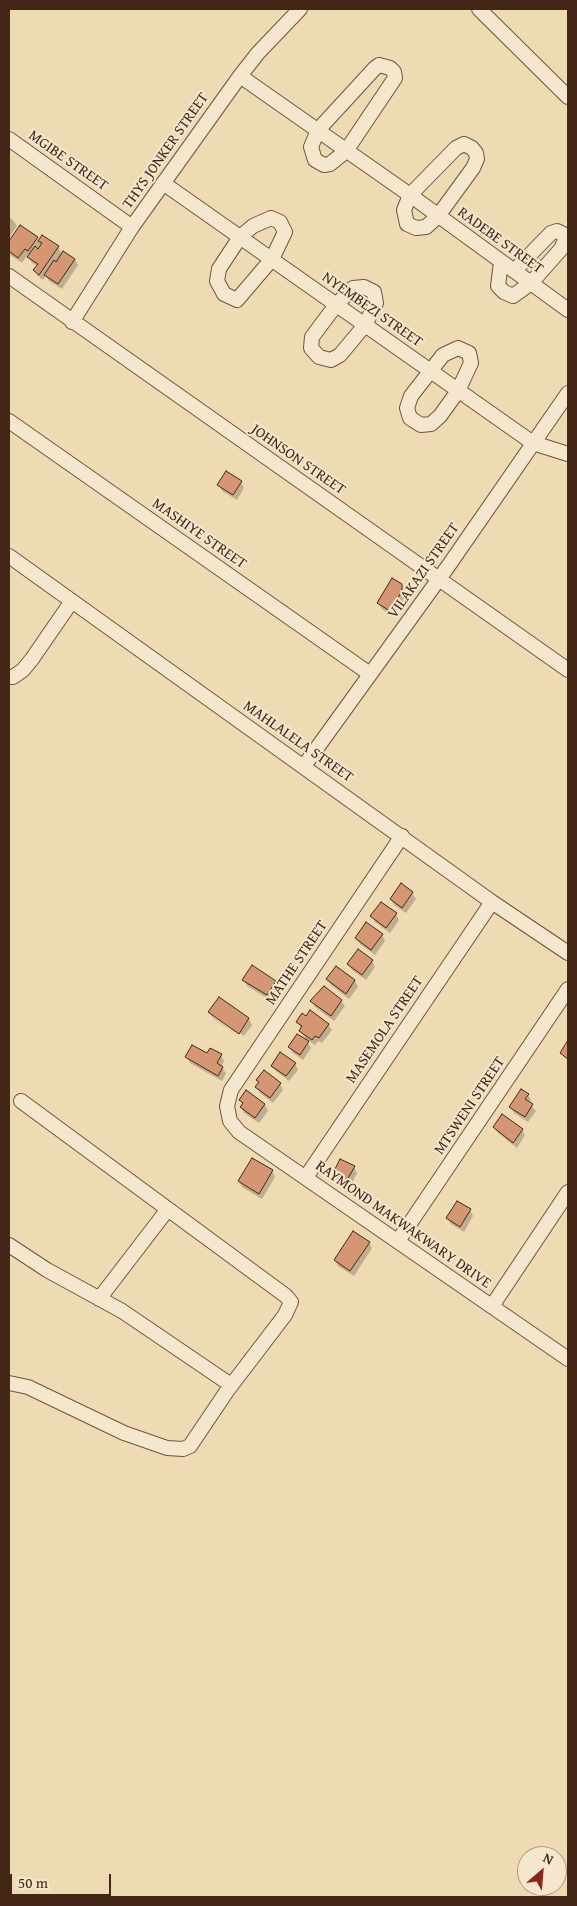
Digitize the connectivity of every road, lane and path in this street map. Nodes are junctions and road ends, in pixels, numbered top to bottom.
1 (300, 9) edge
2 (479, 9) edge
3 (240, 76) junction
4 (568, 97) edge
5 (318, 130) junction
6 (9, 139) edge
7 (346, 151) junction
8 (163, 183) junction
9 (410, 195) junction
10 (438, 216) junction
11 (132, 227) junction
12 (240, 237) junction
13 (272, 260) junction
14 (501, 262) junction
15 (514, 271) junction
16 (9, 276) edge
17 (531, 283) junction
18 (336, 304) junction
19 (568, 310) edge
20 (72, 322) junction
21 (365, 325) junction
22 (430, 371) junction
23 (458, 391) junction
24 (568, 393) edge
25 (9, 421) edge
26 (533, 443) junction
27 (568, 454) edge
28 (9, 556) edge
29 (439, 579) junction
30 (72, 601) junction
31 (566, 664) edge
32 (370, 674) junction
33 (9, 677) edge
34 (304, 766) junction
35 (402, 836) junction
36 (492, 902) junction
37 (568, 953) edge
38 (568, 989) edge
39 (21, 1101) dead end
40 (227, 1110) joint
41 (306, 1177) junction
42 (568, 1192) edge
43 (168, 1209) junction
44 (398, 1241) junction
45 (9, 1245) edge
46 (99, 1299) junction
47 (492, 1306) junction
48 (568, 1359) edge
49 (9, 1382) edge
50 (231, 1385) junction

1 - 3 street, THYS JONKER STREET
2 - 4 street
3 - 5 street, RADEBE STREET
3 - 8 street, THYS JONKER STREET
5 - 7 street, RADEBE STREET
5 - 7 street
5 - 7 street
6 - 11 street, MGIBE STREET
7 - 9 street, RADEBE STREET
8 - 11 street, THYS JONKER STREET
8 - 12 street, NYEMBEZI STREET
9 - 10 street, RADEBE STREET
9 - 10 street
9 - 10 street, RADEBE STREET
10 - 14 street, RADEBE STREET
11 - 20 street, THYS JONKER STREET
12 - 13 street, NYEMBEZI STREET
12 - 13 street
12 - 13 street
13 - 18 street, NYEMBEZI STREET
14 - 15 street, RADEBE STREET
14 - 17 street
15 - 17 street, RADEBE STREET
15 - 17 street
16 - 20 street, JOHNSON STREET
17 - 19 street, RADEBE STREET
18 - 21 street, NYEMBEZI STREET
18 - 21 street
18 - 21 street
20 - 29 street, JOHNSON STREET
21 - 22 street, NYEMBEZI STREET
22 - 23 street, NYEMBEZI STREET
22 - 23 street
22 - 23 street
23 - 26 street, NYEMBEZI STREET
24 - 26 street, VILAKAZI STREET
25 - 32 street, MASHIYE STREET
26 - 27 street, NYEMBEZI STREET
26 - 29 street, VILAKAZI STREET
28 - 30 street, MAHLALELA STREET
29 - 31 street, JOHNSON STREET
29 - 32 street, VILAKAZI STREET
30 - 33 street
30 - 34 street, MAHLALELA STREET
32 - 34 street, VILAKAZI STREET
34 - 35 street, MAHLALELA STREET
35 - 36 street, MAHLALELA STREET
35 - 40 street, MATHE STREET
36 - 37 street, MAHLALELA STREET
36 - 41 street, MASEMOLA STREET
38 - 44 street, MTSWENI STREET
39 - 43 street
40 - 41 street, RAYMOND MAKWAKWARY DRIVE
41 - 44 street, RAYMOND MAKWAKWARY DRIVE
42 - 47 street
43 - 46 street
43 - 50 street
44 - 47 street, RAYMOND MAKWAKWARY DRIVE
45 - 46 street
46 - 50 street
47 - 48 street, RAYMOND MAKWAKWARY DRIVE
49 - 50 street

